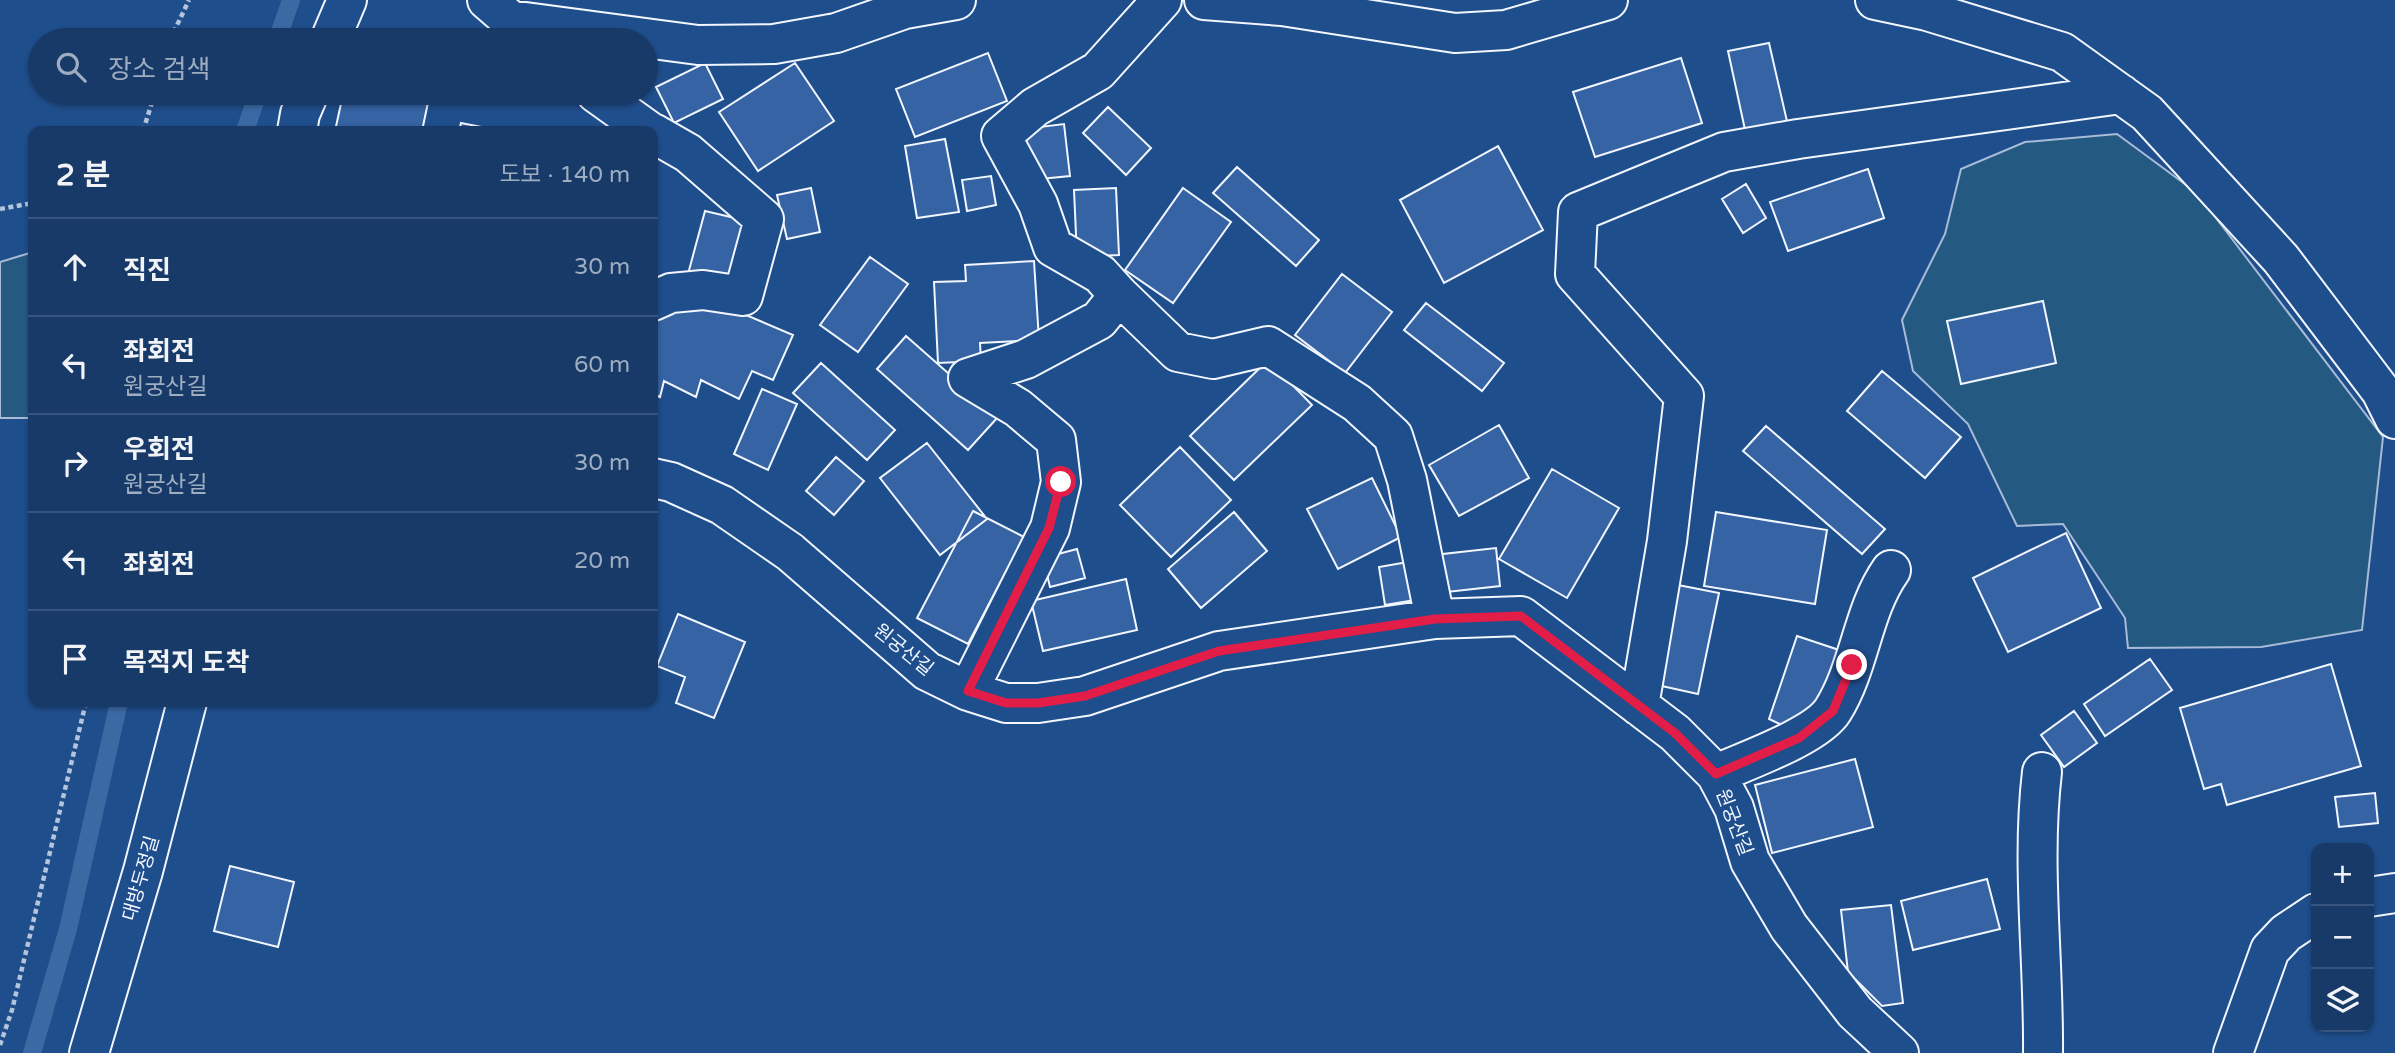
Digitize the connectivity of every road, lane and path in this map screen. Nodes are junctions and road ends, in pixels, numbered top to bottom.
1 (189, 0) edge
2 (346, 0) edge
3 (956, 0) edge
4 (1161, 0) edge
5 (1204, 0) edge
6 (1608, 0) edge
7 (1875, 0) edge
8 (510, 20) edge
9 (176, 28) edge
10 (335, 28) edge
11 (573, 28) edge
12 (658, 39) edge
13 (2121, 94) junction
14 (151, 105) edge
15 (304, 105) edge
16 (613, 105) edge
17 (145, 126) edge
18 (298, 126) edge
19 (643, 126) edge
20 (658, 136) edge
21 (28, 204) edge
22 (0, 209) edge
23 (1119, 295) junction
24 (658, 299) edge
25 (2395, 419) edge
26 (658, 479) edge
27 (1891, 570) dead end
28 (1435, 619) junction
29 (968, 691) junction
30 (1639, 706) junction
31 (85, 707) edge
32 (186, 707) edge
33 (2042, 772) dead end
34 (1716, 774) junction
35 (2395, 893) edge
36 (2374, 896) edge
37 (2311, 916) edge
38 (0, 1045) edge
39 (89, 1053) edge
40 (1899, 1053) edge
41 (2043, 1053) edge
42 (2233, 1053) edge

1 - 9 path
2 - 10 street
3 - 12 street
4 - 23 street
5 - 6 street
7 - 13 street
8 - 11 street
13 - 25 street
13 - 30 street
14 - 17 path
15 - 18 street
16 - 19 street
20 - 24 street
21 - 22 path
23 - 28 street
23 - 29 street
26 - 29 street, 원궁산길
27 - 34 street
28 - 29 street, 원궁산길
28 - 30 street, 원궁산길
30 - 34 street, 원궁산길
31 - 38 path
32 - 39 street, 대방두정길
33 - 41 street
34 - 40 street, 원궁산길
35 - 36 street
37 - 42 street

